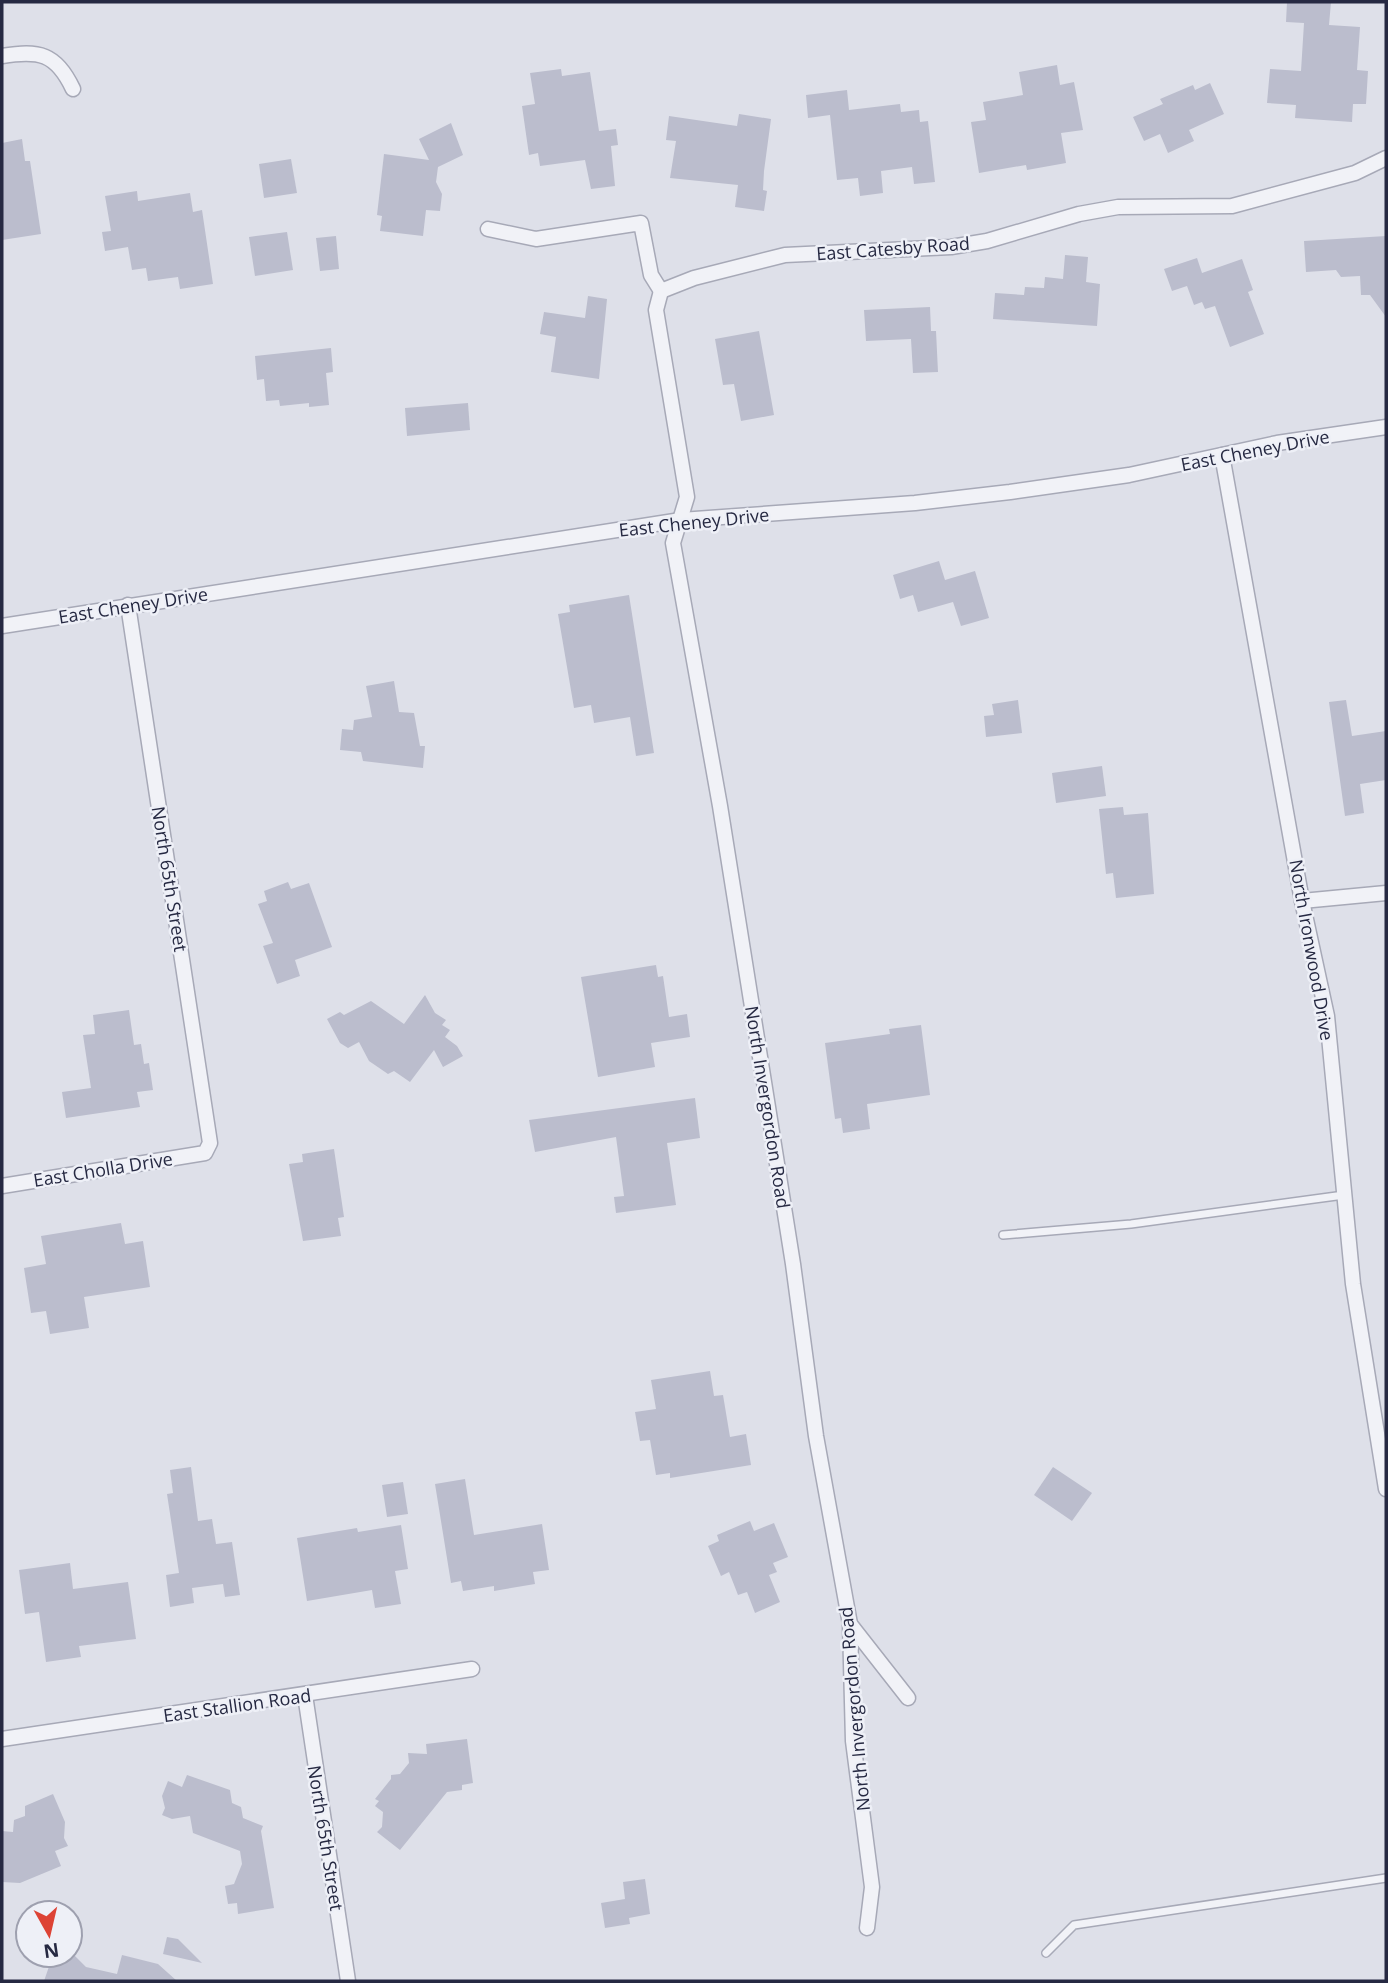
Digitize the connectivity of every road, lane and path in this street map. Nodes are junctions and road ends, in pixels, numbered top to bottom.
1 (2, 55) edge
2 (73, 89) dead end
3 (1386, 158) edge
4 (488, 229) dead end
5 (661, 291) junction
6 (1386, 427) edge
7 (1222, 455) junction
8 (681, 520) junction
9 (128, 605) junction
10 (2, 626) edge
11 (1386, 892) edge
12 (1302, 901) junction
13 (205, 1153) joint
14 (2, 1186) edge
15 (1344, 1195) junction
16 (1003, 1235) dead end
17 (1386, 1489) edge
18 (849, 1624) junction
19 (472, 1670) dead end
20 (305, 1695) junction
21 (908, 1698) dead end
22 (2, 1739) edge
23 (1386, 1878) edge
24 (867, 1928) dead end
25 (1046, 1953) dead end
26 (348, 1981) edge

1 - 2 street
3 - 5 street, East Catesby Road
4 - 5 street
5 - 8 street, North Invergordon Road
6 - 7 street, East Cheney Drive
7 - 8 street, East Cheney Drive
7 - 12 street, North Ironwood Drive
8 - 9 street, East Cheney Drive
8 - 18 street, North Invergordon Road
9 - 10 street, East Cheney Drive
9 - 13 street, North 65th Street
11 - 12 street
12 - 15 street, North Ironwood Drive
13 - 14 street, East Cholla Drive
15 - 16 lane
15 - 17 street, North Ironwood Drive
18 - 21 street
18 - 24 street, North Invergordon Road
19 - 20 street, East Stallion Road
20 - 22 street, East Stallion Road
20 - 26 street, North 65th Street
23 - 25 lane

